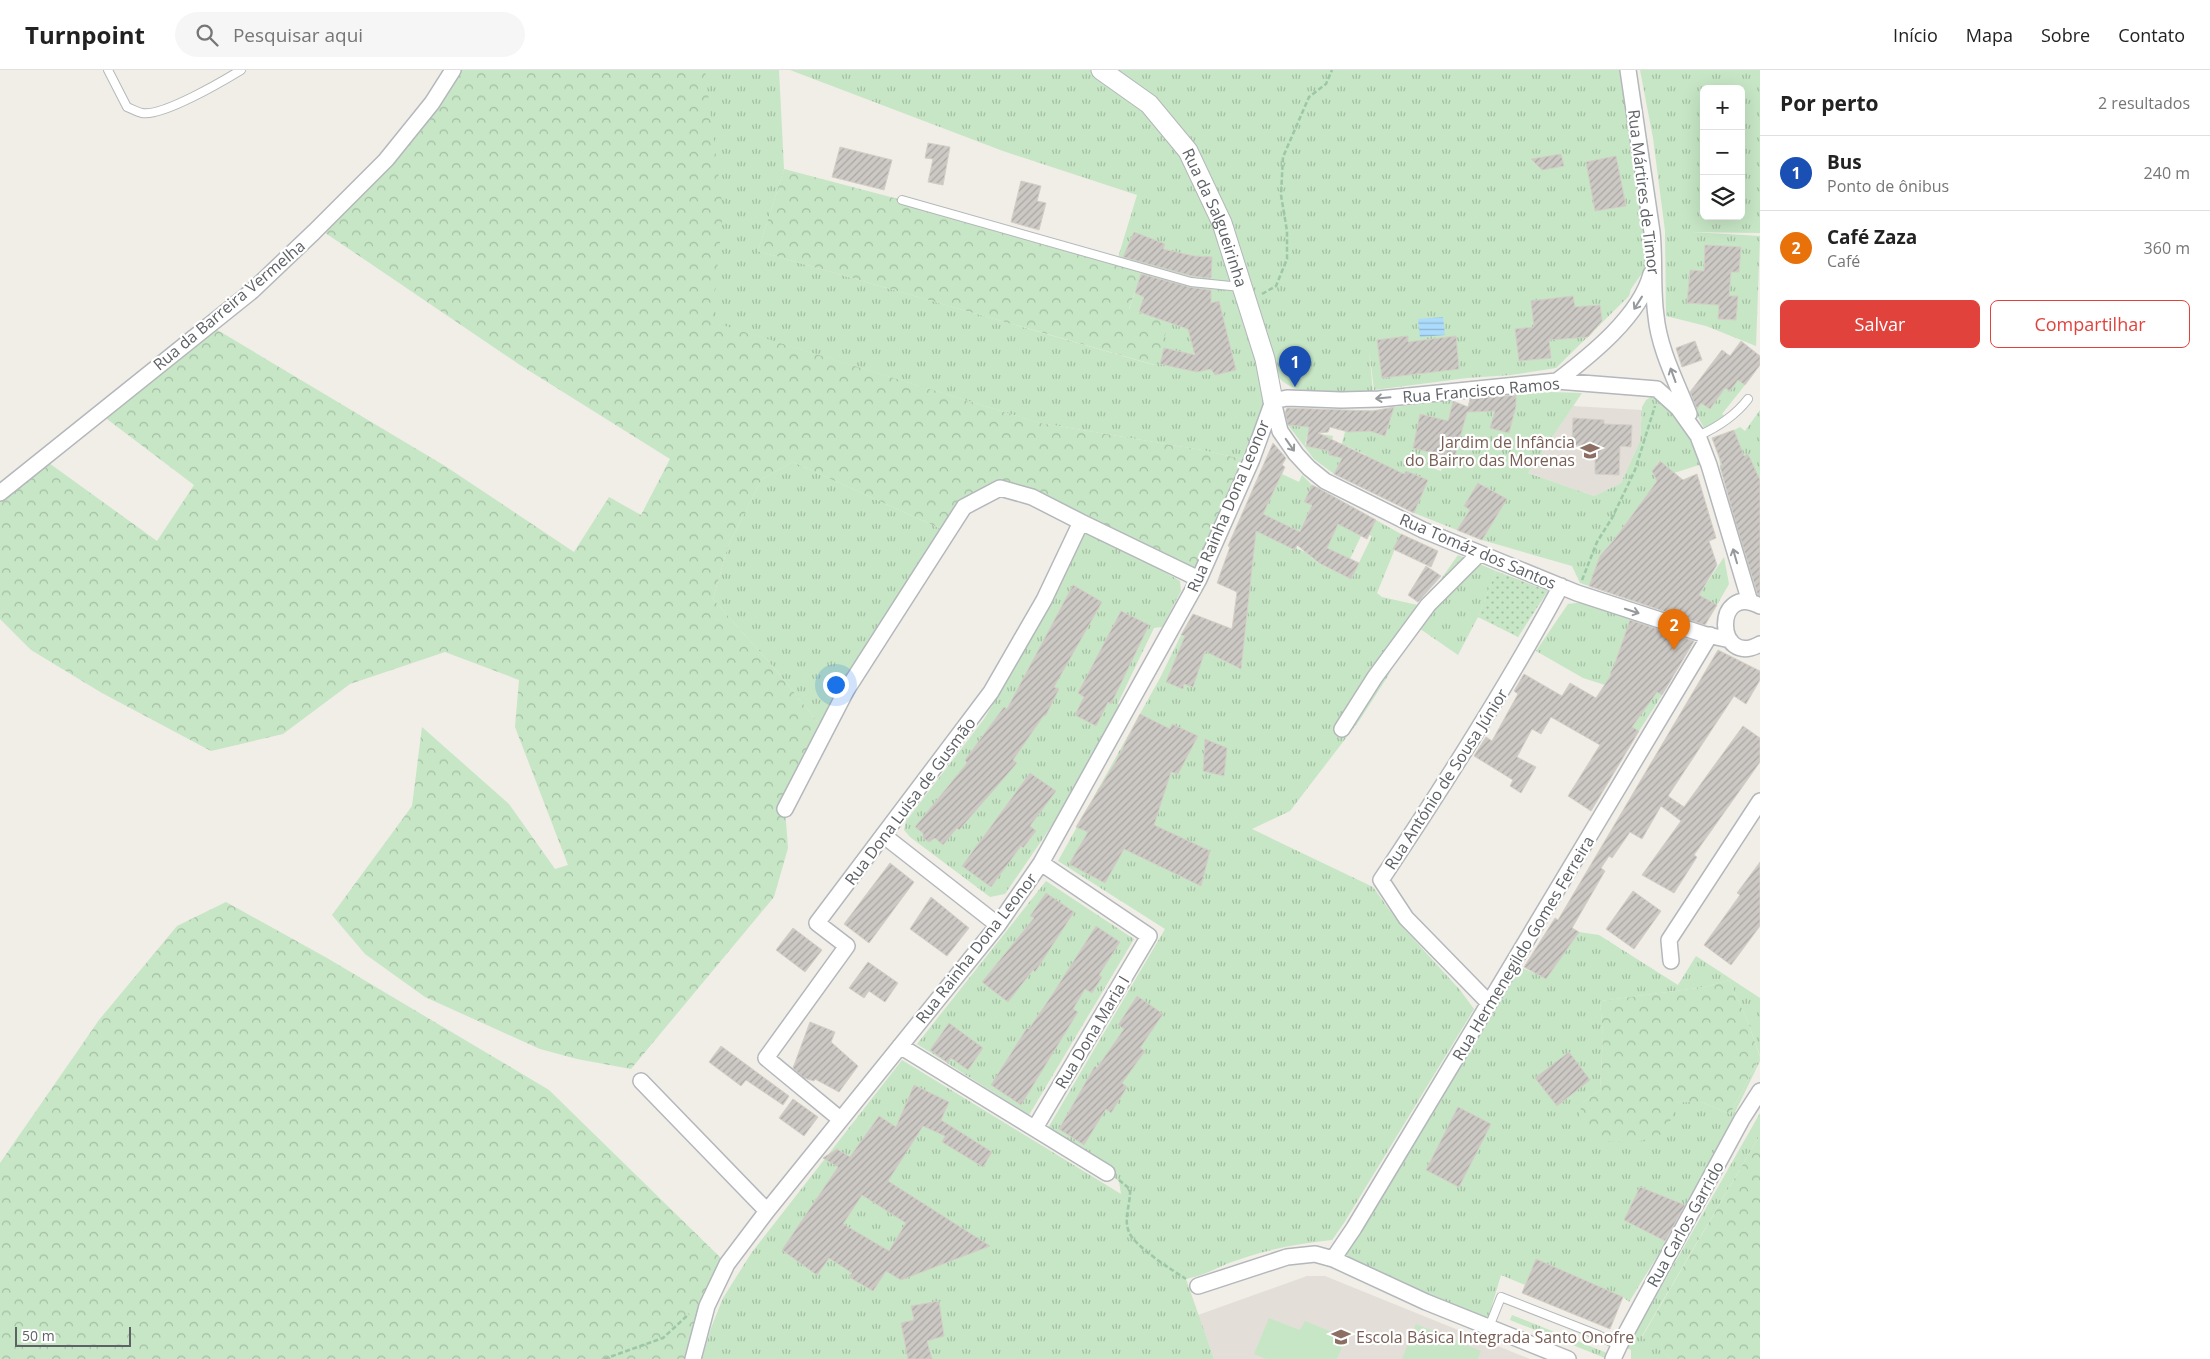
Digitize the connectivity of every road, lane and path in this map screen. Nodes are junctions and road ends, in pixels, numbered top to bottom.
1 (108, 70) edge
2 (241, 70) edge
3 (453, 70) edge
4 (1101, 70) edge
5 (1332, 70) edge
6 (1628, 70) edge
7 (902, 200) dead end
8 (1655, 258) junction
9 (1245, 295) junction
10 (1655, 315) joint
11 (1557, 381) junction
12 (1748, 399) dead end
13 (1273, 401) junction
14 (1655, 404) dead end
15 (1698, 436) junction
16 (0, 493) edge
17 (1081, 522) junction
18 (1479, 554) junction
19 (1199, 579) junction
20 (1561, 586) junction
21 (1577, 592) junction
22 (1755, 604) edge
23 (1710, 635) junction
24 (1730, 640) junction
25 (1756, 648) edge
26 (1342, 729) dead end
27 (1760, 801) edge
28 (785, 809) dead end
29 (883, 835) junction
30 (1041, 863) junction
31 (998, 925) junction
32 (1671, 961) dead end
33 (1489, 1003) junction
34 (900, 1046) junction
35 (641, 1081) dead end
36 (1760, 1091) edge
37 (840, 1119) junction
38 (1035, 1128) junction
39 (1107, 1173) joint
40 (767, 1211) junction
41 (1333, 1259) junction
42 (1198, 1286) joint
43 (689, 1314) dead end
44 (1489, 1327) junction
45 (1616, 1352) edge
46 (604, 1359) edge
47 (693, 1359) edge
48 (1568, 1359) edge

1 - 2 lane
3 - 16 street, Rua da Barreira Vermelha
4 - 9 street, Rua da Salgueirinha
5 - 9 path
6 - 8 street, Rua Mártires de Timor
7 - 9 lane
8 - 10 street, Rua Mártires de Timor
8 -> 11 street
9 - 13 street, Rua da Salgueirinha
15 -> 10 street, Rua Francisco Ramos
11 -> 13 street, Rua Francisco Ramos
11 - 15 street, Rua Francisco Ramos
12 - 15 lane
13 -> 18 street, Rua Tomáz dos Santos
13 - 19 street, Rua Rainha Dona Leonor
14 - 21 path
22 -> 15 street, Rua Francisco Ramos
17 - 19 street
17 - 28 street
17 - 29 street, Rua Dona Luisa de Gusmão
18 - 20 street, Rua Tomáz dos Santos
18 - 26 street
19 - 30 street, Rua Rainha Dona Leonor
20 - 21 street, Rua Tomáz dos Santos
20 - 33 street, Rua António de Sousa Júnior
21 -> 23 street, Rua Tomáz dos Santos
22 - 24 street
23 - 24 street, Rua Tomáz dos Santos
23 - 33 street, Rua Hermenegildo Gomes Ferreira
24 - 25 street, Rua Tomáz dos Santos
27 - 32 street
29 - 31 street
29 - 37 street, Rua Dona Luisa de Gusmão
30 - 31 street, Rua Rainha Dona Leonor
30 - 38 street, Rua Dona Maria I
31 - 34 street, Rua Rainha Dona Leonor
33 - 41 street, Rua Hermenegildo Gomes Ferreira
34 - 37 street, Rua Rainha Dona Leonor
34 - 38 street
35 - 40 street
36 - 45 street, Rua Carlos Garrido
37 - 40 street, Rua Rainha Dona Leonor
38 - 39 street
39 - 42 path
40 - 47 street, Rua Rainha Dona Leonor
41 - 42 street
41 - 44 street
43 - 46 path
44 - 45 lane
44 - 48 street

